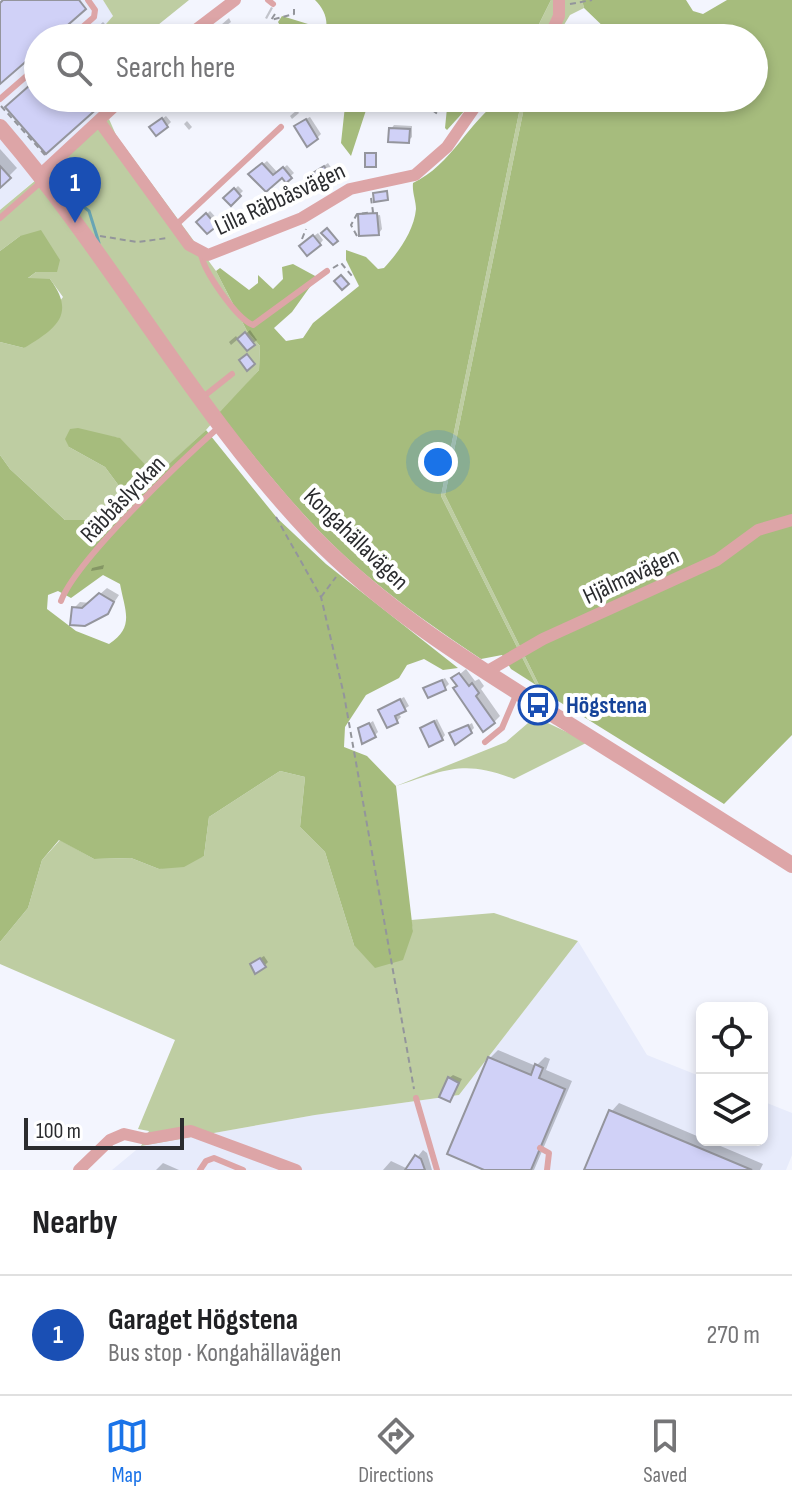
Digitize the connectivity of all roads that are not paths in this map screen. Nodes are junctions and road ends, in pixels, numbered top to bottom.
1 (88, 0) edge
2 (235, 0) edge
3 (560, 4) edge
4 (86, 24) edge
5 (203, 24) edge
6 (554, 24) edge
7 (24, 78) edge
8 (0, 99) edge
9 (108, 112) edge
10 (472, 112) edge
11 (99, 121) junction
12 (0, 127) edge
13 (281, 127) dead end
14 (42, 178) junction
15 (0, 218) edge
16 (180, 230) junction
17 (201, 254) junction
18 (327, 271) road end
19 (232, 374) dead end
20 (199, 401) junction
21 (219, 427) junction
22 (792, 520) edge
23 (61, 601) dead end
24 (486, 672) junction
25 (518, 692) junction
26 (485, 742) dead end
27 (792, 865) edge
28 (416, 1098) road end
29 (540, 1148) dead end
30 (79, 1170) edge
31 (200, 1170) edge
32 (243, 1170) edge
33 (296, 1170) edge
34 (437, 1170) edge
35 (547, 1170) edge

1 - 4 lane
2 - 5 street
3 - 6 street
7 - 8 lane
9 - 11 street
10 - 17 street, Lilla Räbbåsvägen
11 - 14 street
11 - 16 street, Lilla Räbbåsvägen
12 - 14 street, Kongahällavägen
13 - 16 lane
14 - 15 lane
14 - 20 street, Kongahällavägen
16 - 17 street, Lilla Räbbåsvägen
17 - 18 lane, Lilla Räbbåsvägen
19 - 20 lane
20 - 21 street, Kongahällavägen
21 - 23 lane, Räbbåslyckan
21 - 24 street, Kongahällavägen
22 - 24 street, Hjälmavägen
24 - 25 street, Kongahällavägen
25 - 26 lane
25 - 27 street, Kongahällavägen
28 - 34 lane
29 - 35 lane
30 - 33 street
31 - 32 lane

